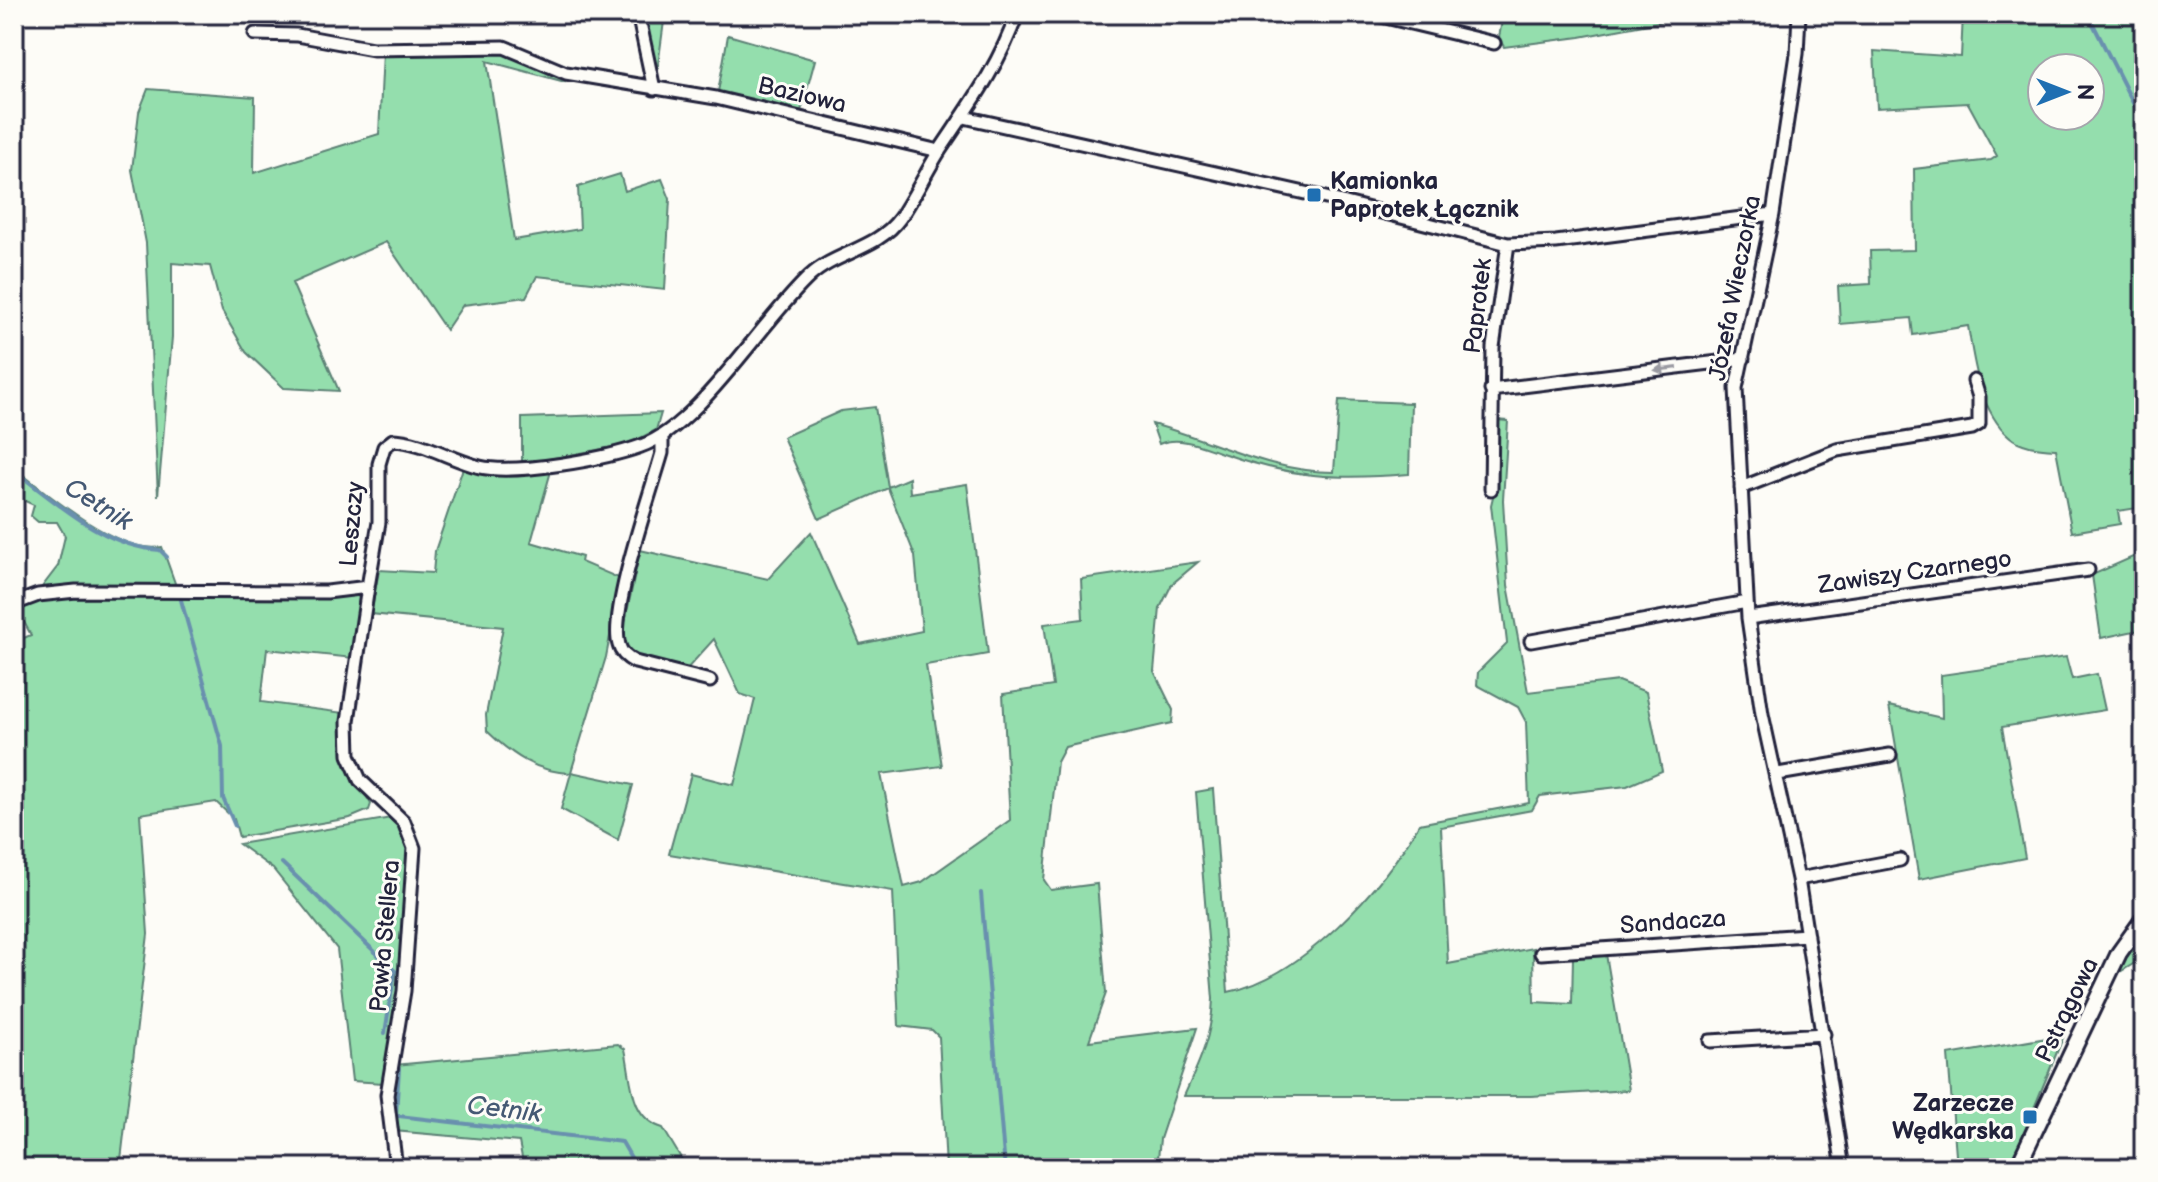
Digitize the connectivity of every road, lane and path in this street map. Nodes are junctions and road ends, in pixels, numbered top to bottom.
1 (638, 14) edge
2 (1017, 14) edge
3 (1373, 14) edge
4 (1799, 14) edge
5 (255, 34) dead end
6 (1494, 43) dead end
7 (654, 89) junction
8 (964, 117) junction
9 (939, 151) junction
10 (1773, 214) junction
11 (1508, 244) junction
12 (1743, 359) junction
13 (1974, 381) dead end
14 (1491, 390) junction
15 (662, 436) junction
16 (1741, 488) junction
17 (1491, 489) dead end
18 (2088, 570) dead end
19 (368, 587) junction
20 (1747, 602) junction
21 (14, 604) edge
22 (1748, 618) junction
23 (1531, 641) dead end
24 (710, 681) dead end
25 (1890, 755) dead end
26 (1778, 774) junction
27 (1900, 860) dead end
28 (1798, 879) junction
29 (2144, 918) edge
30 (1807, 935) junction
31 (1541, 953) dead end
32 (1824, 1034) junction
33 (1710, 1041) dead end
34 (396, 1168) edge
35 (1843, 1168) edge
36 (2017, 1168) edge

1 - 7 street
2 - 8 street
3 - 6 street
4 - 10 street, Józefa Wieczorka
5 - 7 street, Baziowa
7 - 9 street, Baziowa
8 - 9 street
8 - 11 street, Paprotek
9 - 15 street, Leszczy
10 - 11 street
10 - 12 street, Józefa Wieczorka
11 - 14 street, Paprotek
12 -> 14 street, Paprotek
12 - 16 street, Józefa Wieczorka
13 - 16 street
14 - 17 street
15 - 19 street, Leszczy
15 - 24 street
16 - 20 street, Józefa Wieczorka
18 - 22 street, Zawiszy Czarnego
19 - 21 street, Leszczy
19 - 34 street, Pawła Stellera
20 - 22 street, Józefa Wieczorka
20 - 23 street
22 - 26 street, Józefa Wieczorka
25 - 26 street
26 - 28 street
27 - 28 street
28 - 30 street
29 - 36 street, Pstrągowa
30 - 31 street, Sandacza
30 - 32 street
32 - 33 street
32 - 35 street

